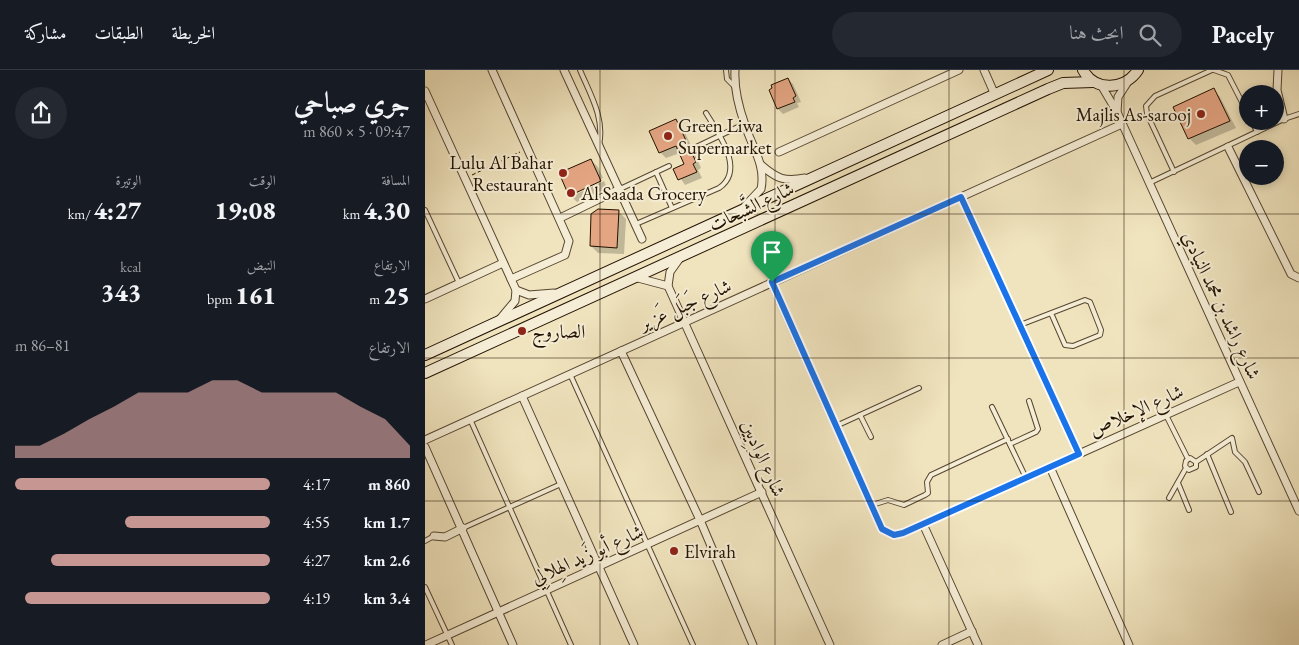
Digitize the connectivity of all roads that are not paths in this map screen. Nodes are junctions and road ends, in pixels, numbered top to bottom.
1 (491, 70) edge
2 (564, 70) edge
3 (580, 70) edge
4 (726, 70) edge
5 (735, 70) edge
6 (959, 70) edge
7 (984, 70) edge
8 (1048, 70) edge
9 (1083, 70) edge
10 (1138, 70) edge
11 (1213, 70) edge
12 (1278, 70) edge
13 (945, 73) edge
14 (1130, 80) junction
15 (1097, 83) junction
16 (1277, 85) edge
17 (736, 89) junction
18 (425, 91) edge
19 (995, 95) junction
20 (1239, 96) edge
21 (428, 106) edge
22 (1117, 112) junction
23 (707, 113) dead end
24 (1299, 114) edge
25 (1284, 119) edge
26 (744, 124) junction
27 (1122, 124) junction
28 (1261, 130) edge
29 (1257, 132) joint
30 (719, 136) junction
31 (599, 147) junction
32 (1228, 147) junction
33 (691, 149) dead end
34 (779, 152) dead end
35 (761, 165) junction
36 (669, 166) dead end
37 (656, 172) junction
38 (1174, 172) junction
39 (814, 176) junction
40 (1149, 183) junction
41 (620, 189) junction
42 (961, 197) junction
43 (672, 208) junction
44 (425, 210) edge
45 (741, 210) junction
46 (560, 218) junction
47 (636, 224) junction
48 (642, 239) dead end
49 (680, 258) junction
50 (503, 264) junction
51 (638, 278) junction
52 (1299, 278) edge
53 (511, 279) junction
54 (772, 282) junction
55 (459, 283) junction
56 (668, 286) junction
57 (516, 290) junction
58 (559, 292) junction
59 (425, 299) edge
60 (1051, 313) junction
61 (498, 321) junction
62 (684, 322) junction
63 (1020, 325) junction
64 (621, 351) junction
65 (425, 355) edge
66 (425, 373) edge
67 (570, 374) junction
68 (1239, 382) junction
69 (919, 388) dead end
70 (522, 396) junction
71 (1029, 401) dead end
72 (992, 407) dead end
73 (1166, 414) junction
74 (860, 415) junction
75 (470, 419) junction
76 (836, 426) junction
77 (871, 437) dead end
78 (1008, 439) junction
79 (425, 440) edge
80 (1010, 444) junction
81 (425, 446) edge
82 (1079, 454) junction
83 (1207, 454) junction
84 (1188, 459) junction
85 (1197, 462) junction
86 (1049, 467) junction
87 (1186, 468) junction
88 (1026, 478) junction
89 (1177, 483) junction
90 (562, 484) junction
91 (1299, 490) edge
92 (762, 492) junction
93 (1259, 492) dead end
94 (1291, 494) junction
95 (1169, 498) dead end
96 (871, 506) junction
97 (511, 508) junction
98 (1189, 510) dead end
99 (1231, 512) dead end
100 (1299, 512) edge
101 (700, 520) junction
102 (923, 524) junction
103 (463, 528) junction
104 (434, 536) joint
105 (425, 541) edge
106 (649, 544) junction
107 (599, 566) junction
108 (425, 587) edge
109 (547, 590) junction
110 (498, 612) junction
111 (972, 631) junction
112 (448, 635) junction
113 (426, 645) edge
114 (452, 645) edge
115 (513, 645) edge
116 (571, 645) edge
117 (634, 645) edge
118 (693, 645) edge
119 (753, 645) edge
120 (830, 645) edge
121 (942, 645) edge
122 (979, 645) edge
123 (1129, 645) edge

1 - 46 street
2 - 31 street
3 - 31 lane
4 - 17 lane
5 - 17 street
6 - 13 street
7 - 19 street
8 - 19 street, شارع الشَّبحات
9 - 15 street
10 - 14 street
11 - 20 lane
11 - 38 lane
12 - 16 street
13 - 34 street
14 - 15 street, شارع الشَّبحات
14 - 22 street
15 - 22 street, شارع راشد بن محمد النيادي
15 - 49 street, شارع الشَّبحات
17 - 26 street
18 - 21 street
19 - 39 street, شارع الشَّبحات
21 - 50 street
22 - 27 street, شارع راشد بن محمد النيادي
23 - 30 lane
24 - 25 lane
26 - 30 lane
26 - 35 street
27 - 40 street, شارع راشد بن محمد النيادي
27 - 42 street, شارع جَبَل عَزير
28 - 29 lane
29 - 32 lane
30 - 33 lane
30 - 43 lane
31 - 41 street
32 - 38 lane
32 - 52 street
35 - 39 street
35 - 45 street
36 - 37 lane
37 - 41 lane
37 - 43 lane
38 - 40 lane
39 - 45 street, شارع الشَّبحات
40 - 68 street, شارع راشد بن محمد النيادي
41 - 46 street
41 - 47 street
42 - 54 street, شارع جَبَل عَزير
42 - 63 street
43 - 47 lane
44 - 55 lane
45 - 58 street, شارع الشَّبحات
46 - 53 street
47 - 48 street
49 - 51 street, شارع الشَّبحات
49 - 56 street
50 - 53 street
50 - 55 street
51 - 56 street
51 - 66 street, شارع الشَّبحات
53 - 57 street
54 - 62 street, شارع جَبَل عَزير
54 - 76 street, شارع الإخلاص
55 - 59 street
56 - 62 street, شارع الوادِيين
57 - 58 street
57 - 61 street
58 - 61 street, شارع الشَّبحات
60 - 60 lane
60 - 63 lane
61 - 65 street, شارع الشَّبحات
62 - 64 street, شارع جَبَل عَزير
62 - 92 street, شارع الوادِيين
63 - 82 street
64 - 67 street, شارع جَبَل عَزير
64 - 101 street
67 - 70 street, شارع جَبَل عَزير
67 - 106 lane
68 - 73 street, شارع الإخلاص
68 - 94 street, شارع راشد بن محمد النيادي
69 - 74 lane
70 - 75 street, شارع جَبَل عَزير
70 - 90 street
71 - 80 lane
72 - 78 lane
73 - 82 street, شارع الإخلاص
73 - 84 lane
74 - 76 lane
74 - 77 lane
75 - 79 street, شارع جَبَل عَزير
75 - 97 lane
76 - 96 street, شارع الإخلاص
78 - 80 lane
78 - 96 lane
80 - 88 lane
81 - 103 street
82 - 86 street, شارع الإخلاص
83 - 85 lane
83 - 93 lane
83 - 99 lane
84 - 85 lane
84 - 87 lane
85 - 87 lane
86 - 88 street, شارع الإخلاص
86 - 123 street
87 - 89 lane
88 - 102 street, شارع الإخلاص
89 - 95 lane
89 - 98 lane
90 - 97 lane
90 - 107 street
91 - 94 street
92 - 101 street, شارع أبو زَيد الهِلالِي
92 - 120 street, شارع الوادِيين
94 - 100 street, شارع راشد بن محمد النيادي
96 - 102 street, شارع الإخلاص
97 - 103 lane
97 - 109 lane
101 - 106 street, شارع أبو زَيد الهِلالِي
101 - 119 street
102 - 111 street
103 - 104 street
103 - 110 street
104 - 105 lane
106 - 107 street, شارع أبو زَيد الهِلالِي
106 - 118 lane
107 - 109 street, شارع أبو زَيد الهِلالِي
107 - 117 street
108 - 112 lane
109 - 110 street, شارع أبو زَيد الهِلالِي
109 - 116 lane
110 - 112 street, شارع أبو زَيد الهِلالِي
110 - 115 street
111 - 121 street
111 - 122 street
112 - 113 street, شارع أبو زَيد الهِلالِي
112 - 114 lane

